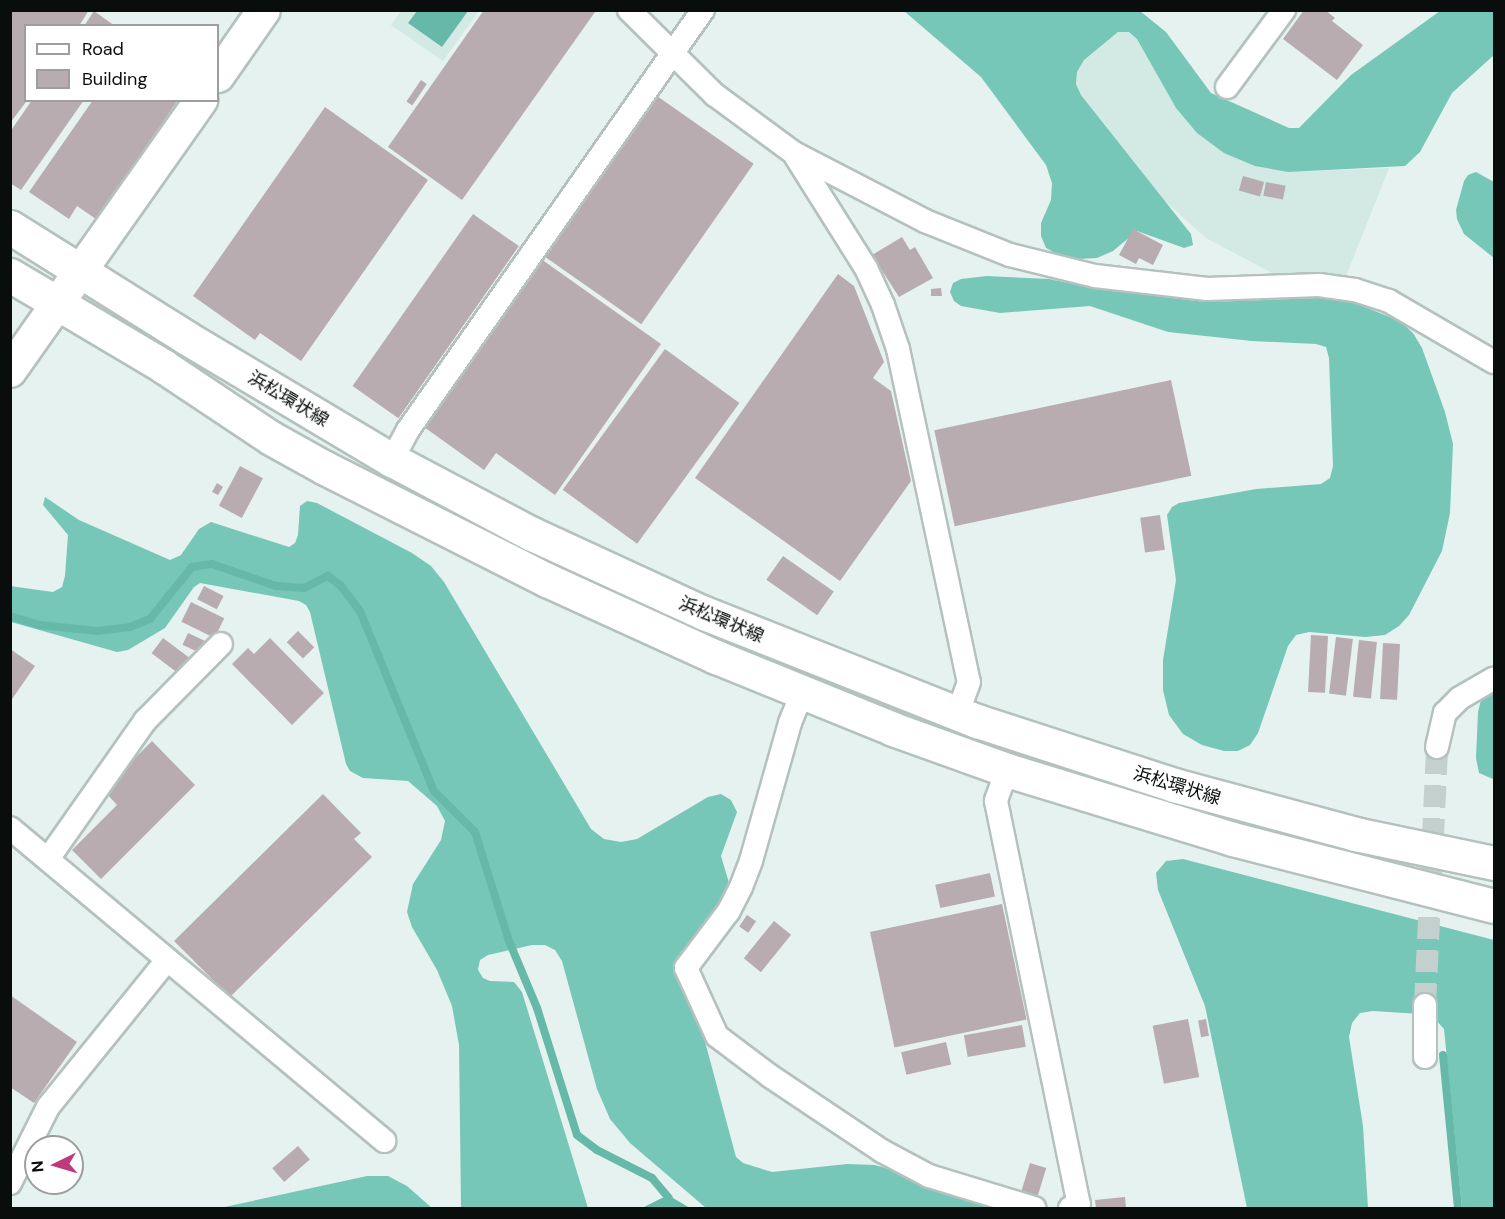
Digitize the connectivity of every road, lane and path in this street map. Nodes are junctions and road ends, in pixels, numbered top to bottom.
1 (264, 10) edge
2 (629, 10) edge
3 (703, 10) edge
4 (1284, 10) edge
5 (672, 55) junction
6 (219, 75) edge
7 (1227, 87) dead end
8 (200, 102) edge
9 (794, 153) junction
10 (10, 227) edge
11 (81, 271) junction
12 (10, 274) edge
13 (57, 304) junction
14 (1494, 362) edge
15 (10, 371) edge
16 (392, 460) junction
17 (221, 644) dead end
18 (1494, 678) edge
19 (802, 693) junction
20 (958, 713) junction
21 (1437, 747) tunnel mouth
22 (1007, 770) junction
23 (10, 828) edge
24 (48, 859) junction
25 (1494, 863) edge
26 (1494, 906) edge
27 (167, 960) junction
28 (1425, 1005) tunnel mouth
29 (1425, 1057) dead end
30 (384, 1141) dead end
31 (10, 1183) edge
32 (1034, 1209) edge
33 (1071, 1209) edge

1 - 6 street
2 - 5 street
3 - 5 street
4 - 7 street
5 - 9 street
5 - 16 street
8 - 11 street
9 - 14 street
9 - 20 street
10 - 11 main road, 浜松環状線
11 - 13 street
11 - 16 main road, 浜松環状線
12 - 13 main road, 浜松環状線
13 - 15 street
13 - 19 main road, 浜松環状線
16 - 20 main road, 浜松環状線
17 - 24 street
18 - 21 street
19 - 22 main road, 浜松環状線
19 - 32 street
20 - 25 main road, 浜松環状線
22 - 26 main road, 浜松環状線
22 - 33 street
23 - 24 street
24 - 27 street
27 - 30 street
27 - 31 street
28 - 29 street

